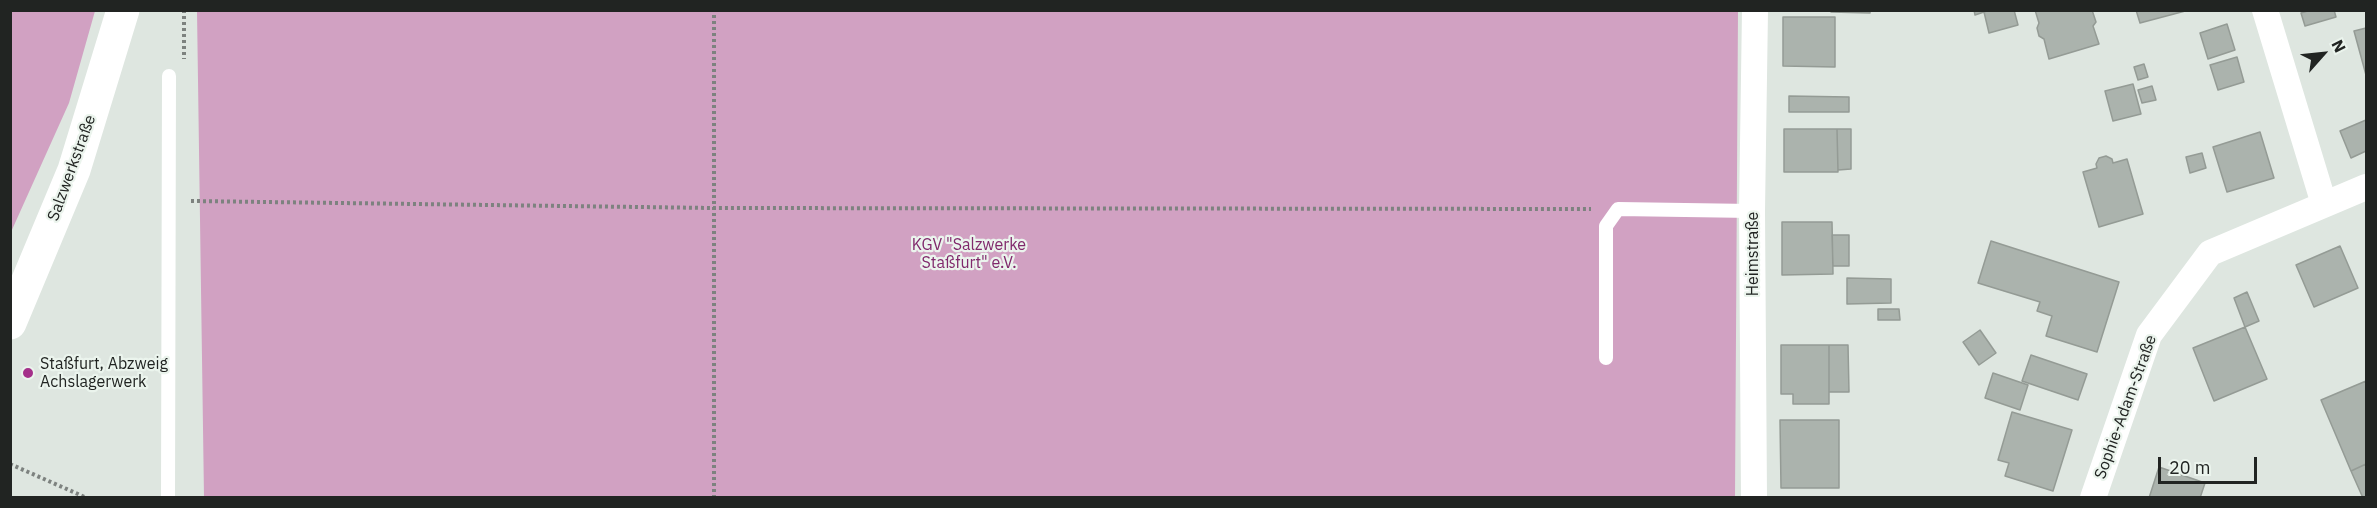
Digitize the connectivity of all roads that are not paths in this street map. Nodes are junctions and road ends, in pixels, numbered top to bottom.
1 (123, 10) edge
2 (1755, 10) edge
3 (2265, 10) edge
4 (169, 76) dead end
5 (2367, 187) edge
6 (2324, 204) junction
7 (1752, 211) junction
8 (10, 323) edge
9 (1606, 358) dead end
10 (168, 498) edge
11 (1754, 498) edge
12 (2093, 498) edge

1 - 8 main road, Salzwerkstraße
2 - 7 street, Heimstraße
3 - 6 street
4 - 10 lane
5 - 6 street, Sophie-Adam-Straße
6 - 12 street, Sophie-Adam-Straße
7 - 9 lane
7 - 11 street, Heimstraße

